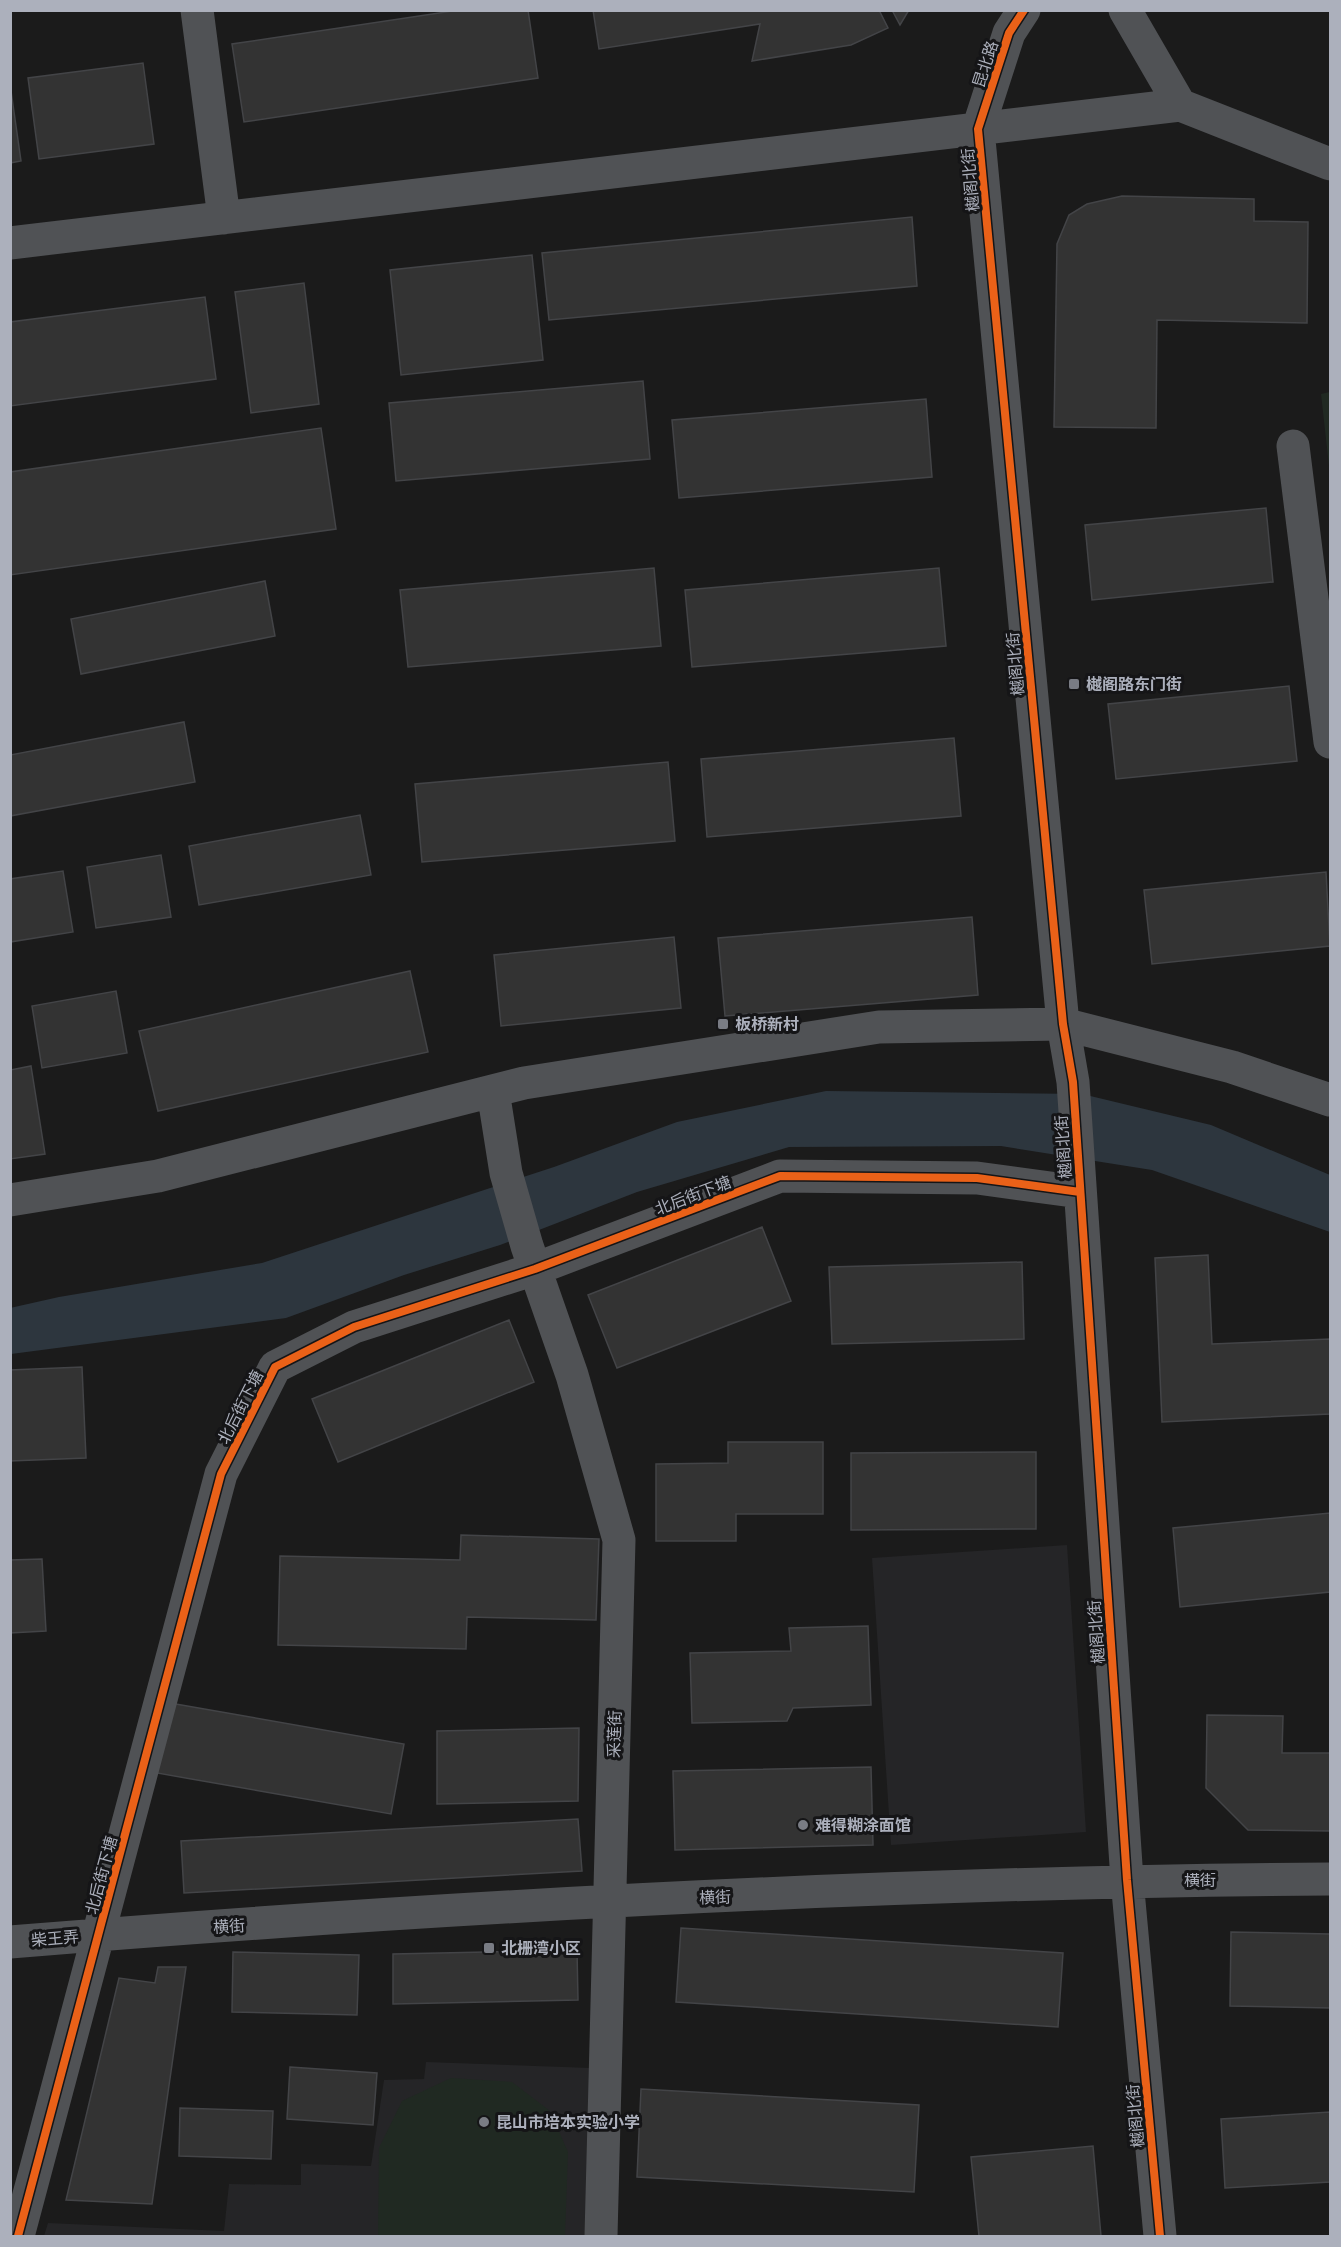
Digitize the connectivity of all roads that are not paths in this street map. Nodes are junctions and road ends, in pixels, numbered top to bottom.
1 (197, 10) edge
2 (1024, 10) edge
3 (1125, 10) edge
4 (1180, 105) junction
5 (978, 129) junction
6 (1330, 164) edge
7 (224, 218) junction
8 (10, 243) edge
9 (1293, 446) dead end
10 (1330, 742) edge
11 (1063, 1024) junction
12 (493, 1091) junction
13 (1330, 1100) edge
14 (1080, 1192) junction
15 (10, 1200) edge
16 (531, 1257) junction
17 (1330, 1879) edge
18 (1127, 1880) junction
19 (609, 1902) junction
20 (99, 1935) junction
21 (10, 1942) edge
22 (18, 2236) edge
23 (601, 2236) edge
24 (1160, 2236) edge

1 - 7 street
2 - 5 street, 昆北路
3 - 4 street
4 - 5 street
4 - 6 street
5 - 7 street
5 - 11 street, 樾阁北街
7 - 8 street
9 - 10 street
11 - 12 street
11 - 13 street
11 - 14 street, 樾阁北街
12 - 15 street
12 - 16 street, 采莲街
14 - 16 street, 北后街下塘
14 - 18 street, 樾阁北街
16 - 19 street, 采莲街
16 - 20 street, 北后街下塘
17 - 18 street, 横街
18 - 19 street, 横街
18 - 24 street, 樾阁北街
19 - 20 street, 横街
19 - 23 street, 采莲街
20 - 21 street, 柴王弄
20 - 22 street, 北后街下塘

